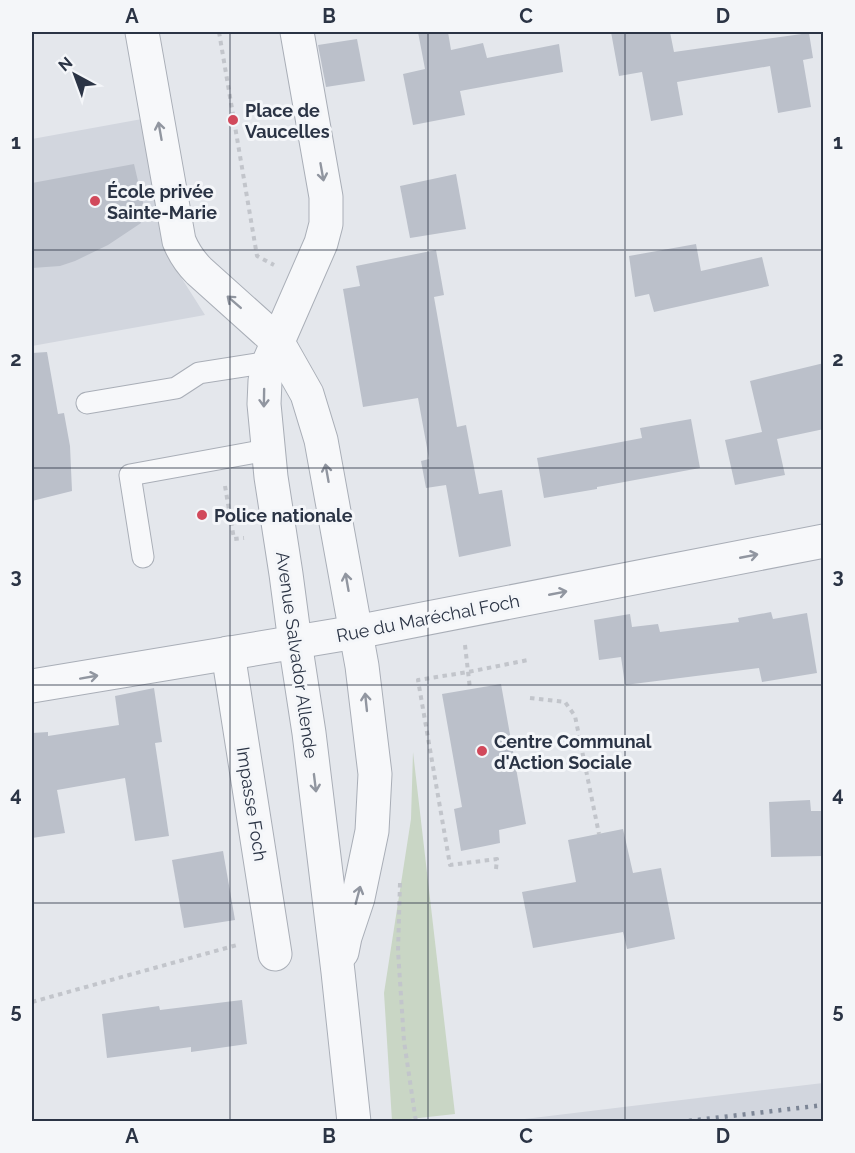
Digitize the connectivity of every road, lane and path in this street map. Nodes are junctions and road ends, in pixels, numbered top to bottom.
1 (142, 32) edge
2 (219, 32) edge
3 (297, 32) edge
4 (305, 279) junction
5 (273, 351) junction
6 (87, 403) dead end
7 (267, 450) junction
8 (220, 458) junction
9 (252, 536) dead end
10 (824, 541) edge
11 (143, 556) dead end
12 (460, 612) junction
13 (356, 632) junction
14 (295, 642) junction
15 (228, 653) junction
16 (528, 660) dead end
17 (468, 672) junction
18 (32, 686) edge
19 (470, 689) dead end
20 (530, 699) dead end
21 (599, 834) dead end
22 (496, 869) dead end
23 (274, 945) joint
24 (338, 972) junction
25 (32, 1002) edge
26 (354, 1122) edge

5 -> 1 street
2 - 4 path
3 -> 4 street
4 - 5 street
5 - 6 lane
5 -> 7 street, Avenue Salvador Allende
13 -> 5 street, Avenue Salvador Allende
7 - 8 lane
7 - 14 street, Avenue Salvador Allende
8 - 9 path
8 - 11 lane
12 -> 10 street, Rue du Maréchal Foch
12 - 13 street, Rue du Maréchal Foch
12 - 17 path
13 - 14 street, Rue du Maréchal Foch
24 -> 13 street, Avenue Salvador Allende
14 - 15 street, Rue du Maréchal Foch
14 -> 24 street, Avenue Salvador Allende
18 -> 15 street, Rue du Maréchal Foch
15 - 23 street, Impasse Foch
16 - 17 path
17 - 19 path
17 - 22 path
20 - 21 path
23 - 25 path
24 - 26 street, Avenue Salvador Allende

